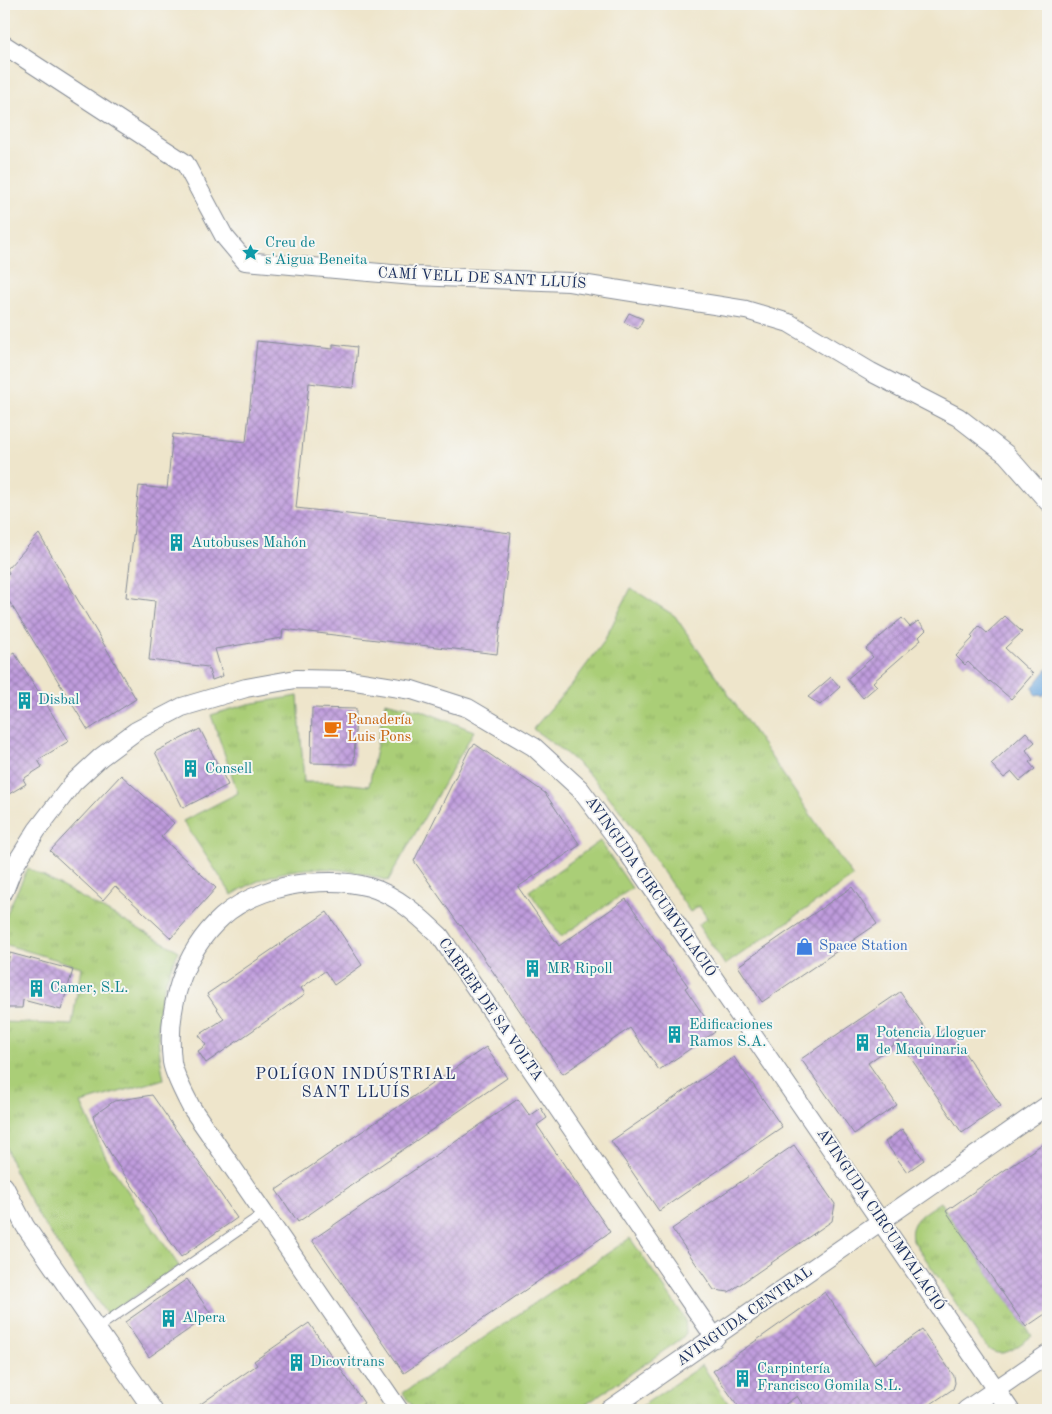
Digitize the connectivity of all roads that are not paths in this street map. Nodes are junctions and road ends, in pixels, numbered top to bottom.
1 (4, 45) edge
2 (1048, 502) edge
3 (4, 891) edge
4 (1048, 1106) edge
5 (4, 1186) edge
6 (264, 1213) junction
7 (882, 1222) junction
8 (96, 1329) junction
9 (715, 1338) junction
10 (1048, 1354) edge
11 (996, 1390) junction
12 (153, 1410) edge
13 (399, 1410) edge
14 (609, 1410) edge
15 (966, 1410) edge
16 (1010, 1410) edge

1 - 2 street, CAMÍ VELL DE SANT LLUÍS
3 - 7 street, AVINGUDA CIRCUMVALACIÓ
4 - 7 street, AVINGUDA CENTRAL
5 - 8 street
6 - 8 lane
6 - 9 street, CARRER DE SA VOLTA
6 - 13 street, CARRER DE SA VOLTA
7 - 9 street, AVINGUDA CENTRAL
7 - 11 street, AVINGUDA CIRCUMVALACIÓ
8 - 12 street
9 - 14 street, AVINGUDA CENTRAL
10 - 11 street
11 - 15 street
11 - 16 street, AVINGUDA CIRCUMVALACIÓ

